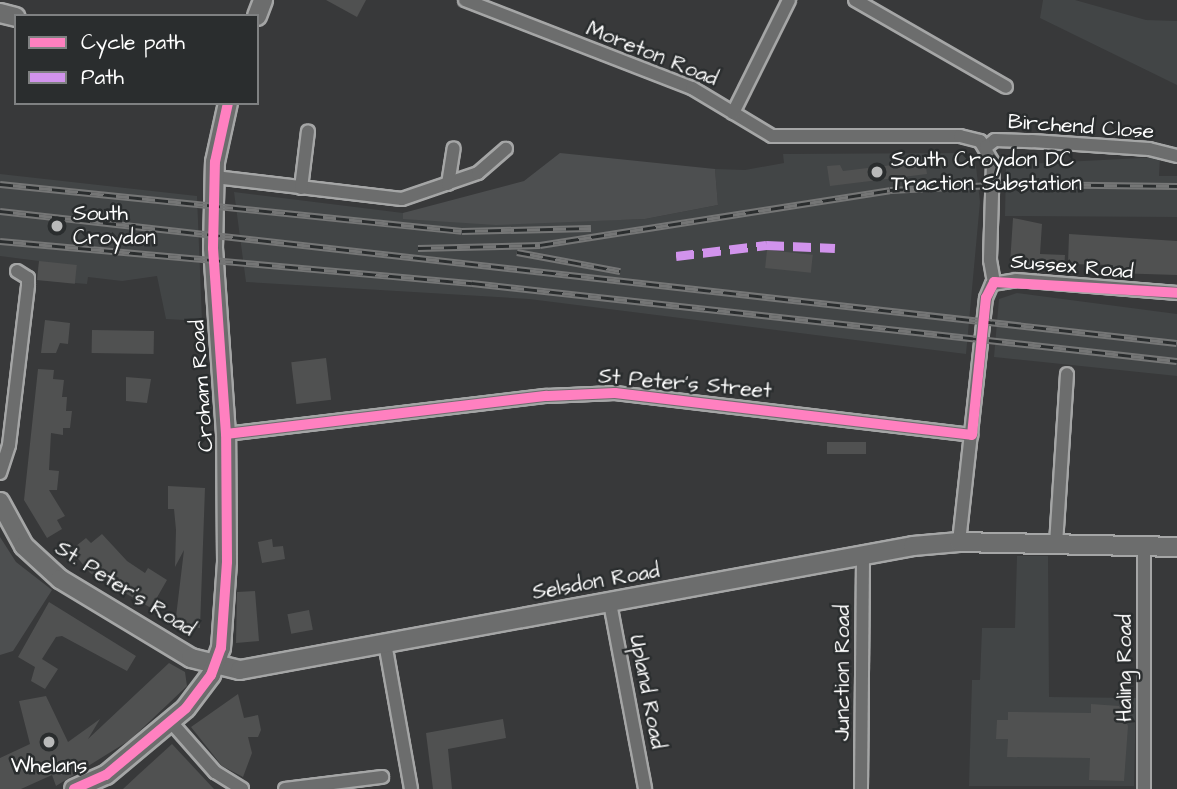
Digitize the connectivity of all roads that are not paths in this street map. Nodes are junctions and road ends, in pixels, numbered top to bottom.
1 (465, 0) edge
2 (789, 0) edge
3 (855, 0) edge
4 (1006, 87) dead end
5 (229, 105) edge
6 (733, 113) junction
7 (308, 131) dead end
8 (986, 147) junction
9 (454, 148) dead end
10 (506, 149) dead end
11 (1176, 153) edge
12 (215, 177) junction
13 (448, 184) junction
14 (301, 188) junction
15 (17, 271) dead end
16 (994, 282) junction
17 (1177, 293) edge
18 (1067, 374) dead end
19 (226, 434) junction
20 (972, 435) junction
21 (0, 473) edge
22 (0, 502) edge
23 (959, 542) junction
24 (1056, 544) junction
25 (1144, 546) junction
26 (1177, 547) edge
27 (863, 557) junction
28 (610, 603) junction
29 (385, 643) junction
30 (215, 666) junction
31 (171, 722) junction
32 (106, 775) junction
33 (382, 777) dead end
34 (74, 789) edge
35 (94, 789) edge
36 (243, 789) edge
37 (285, 789) edge
38 (411, 789) edge
39 (645, 789) edge
40 (861, 789) edge
41 (1144, 789) edge

1 - 6 street, Moreton Road
2 - 6 street
3 - 4 street
5 - 12 main road, Croham Road
6 - 8 street, Moreton Road
7 - 14 street
8 - 11 street, Birchend Close
8 - 16 street, Sussex Road
9 - 13 street
10 - 13 street
12 - 14 street
12 - 19 main road, Croham Road
13 - 14 street
15 - 21 street
16 - 17 street, Sussex Road
16 - 20 street, Sussex Road
18 - 24 street
19 - 20 street, St Peter's Street
19 - 30 main road, Croham Road
20 - 23 street, Sussex Road
22 - 30 main road, St. Peter's Road
23 - 24 main road, Selsdon Road
23 - 27 main road, Selsdon Road
24 - 25 main road, Selsdon Road
25 - 26 main road, Selsdon Road
25 - 41 street, Haling Road
27 - 28 main road, Selsdon Road
27 - 40 street, Junction Road
28 - 29 main road, Selsdon Road
28 - 39 street, Upland Road
29 - 30 main road, Selsdon Road
29 - 38 street
30 - 31 main road
31 - 32 main road
31 - 36 street
32 - 34 main road
32 - 35 main road
33 - 37 street

